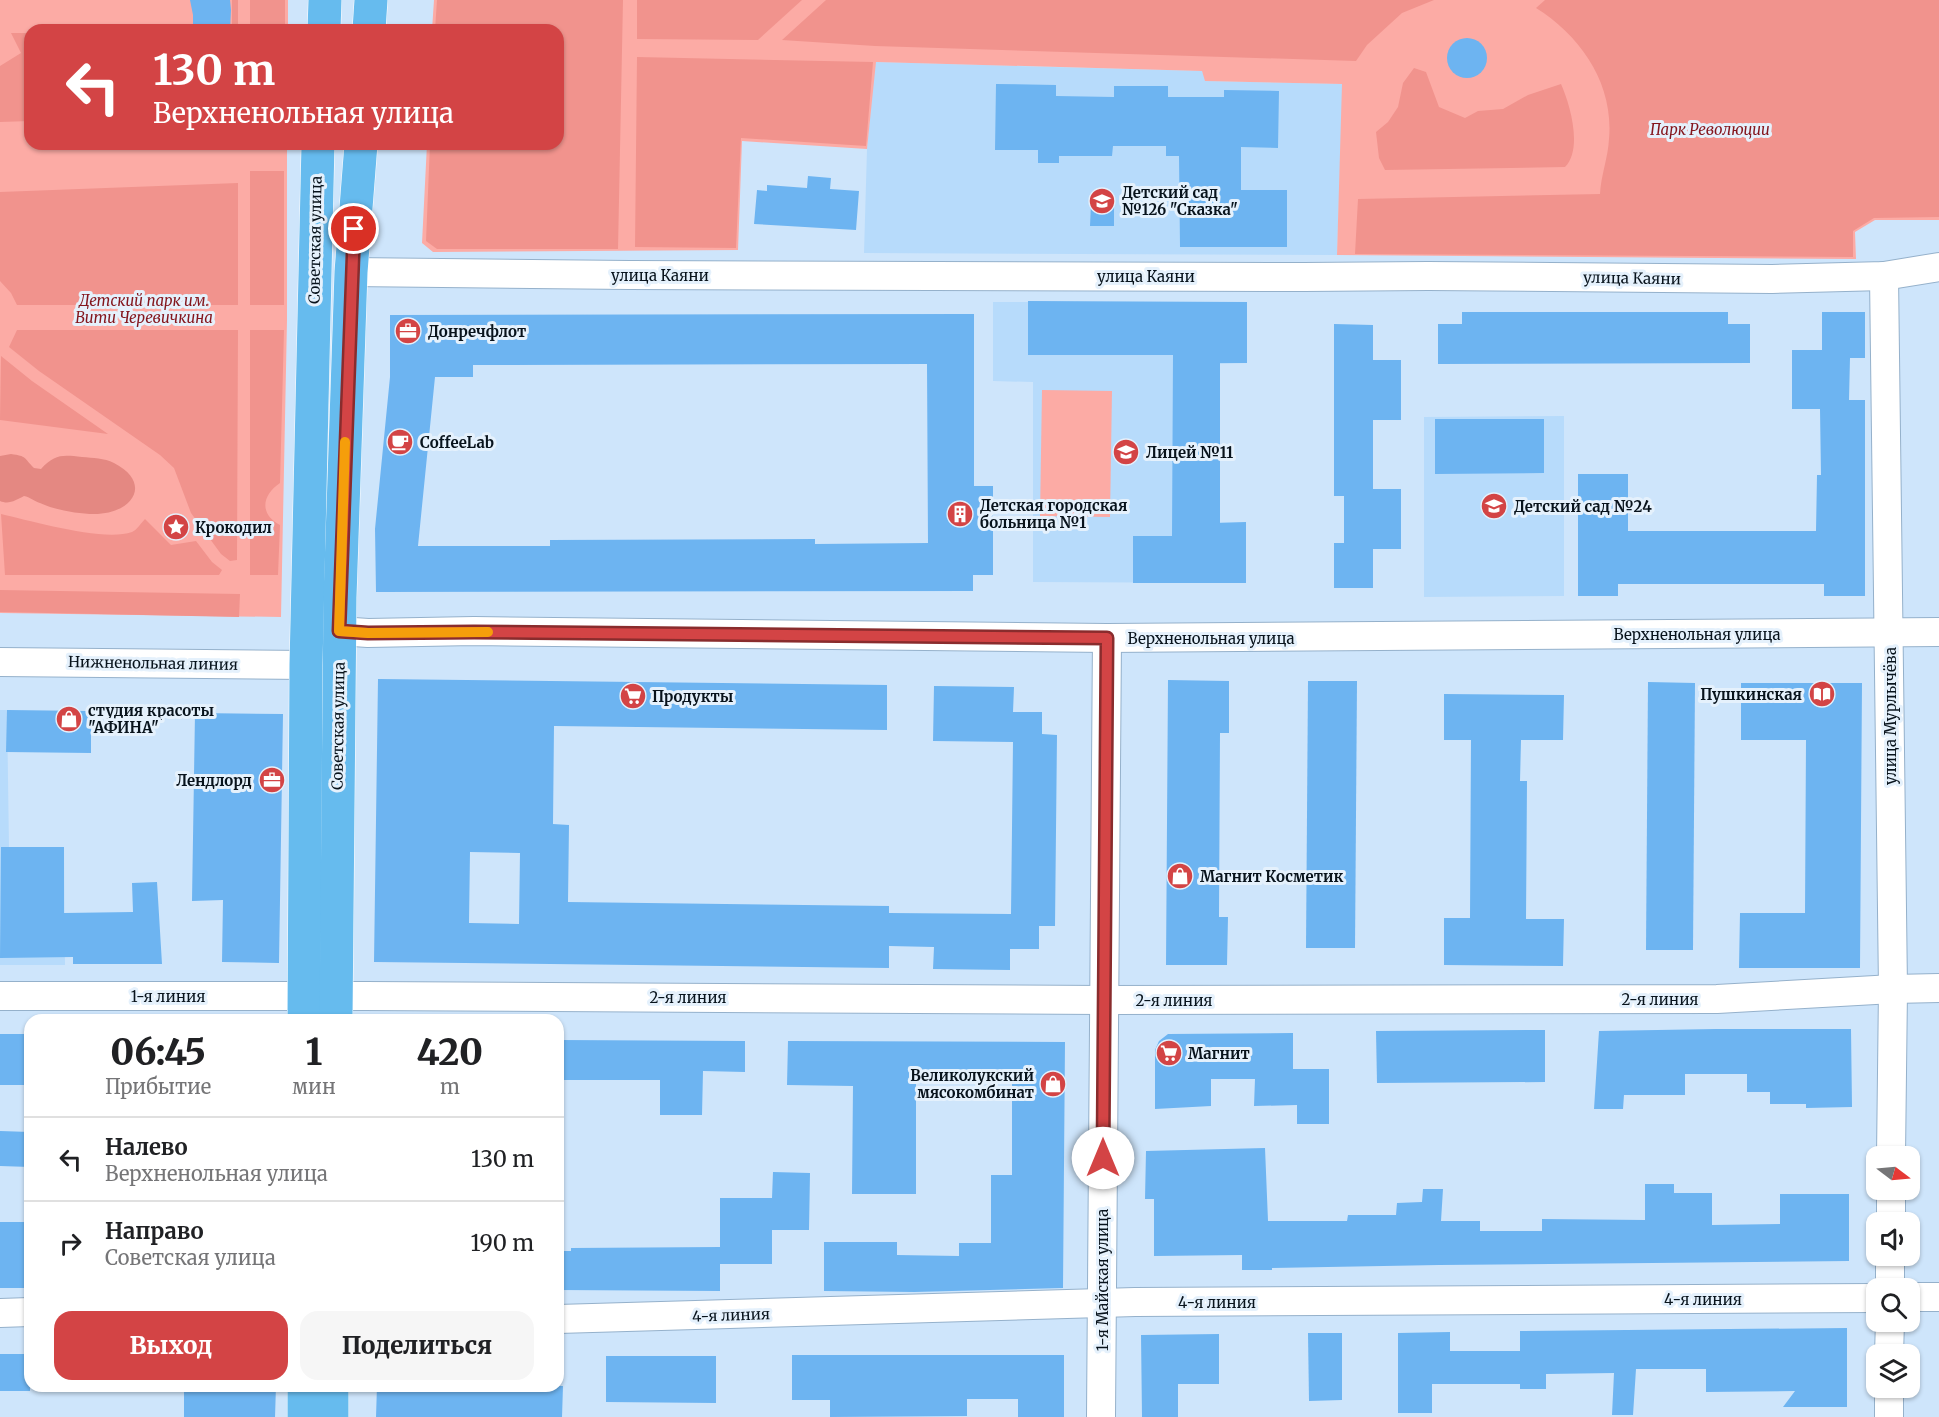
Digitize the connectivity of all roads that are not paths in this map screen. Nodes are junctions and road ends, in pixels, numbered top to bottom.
1 (325, 0) edge
2 (371, 0) edge
3 (324, 24) edge
4 (369, 24) edge
5 (318, 150) edge
6 (361, 150) edge
7 (1939, 267) edge
8 (351, 272) junction
9 (1884, 276) junction
10 (339, 631) junction
11 (1939, 632) edge
12 (1890, 633) junction
13 (1107, 638) junction
14 (0, 662) edge
15 (306, 665) junction
16 (1939, 988) edge
17 (1893, 989) junction
18 (0, 996) edge
19 (1103, 1000) junction
20 (304, 1008) edge
21 (336, 1008) edge
22 (1891, 1146) edge
23 (1920, 1297) edge
24 (1939, 1297) edge
25 (1866, 1298) edge
26 (1102, 1304) junction
27 (24, 1312) edge
28 (0, 1313) edge
29 (564, 1319) edge
30 (304, 1392) edge
31 (332, 1392) edge
32 (1889, 1398) edge
33 (304, 1417) edge
34 (332, 1417) edge
35 (1101, 1417) edge
36 (1889, 1417) edge

1 - 3 main road
2 - 4 main road
5 - 15 main road, Советская улица
6 - 8 main road, Советская улица
7 - 9 street, улица Каяни
8 - 9 street, улица Каяни
8 - 10 main road, Советская улица
9 - 12 street, улица Мурлычёва
10 - 13 street, Верхненольная улица
10 - 15 street
10 - 21 main road, Советская улица
11 - 12 street, Верхненольная улица
12 - 13 street, Верхненольная улица
12 - 17 street, улица Мурлычёва
13 - 19 street, 1-я Майская улица
14 - 15 street, Нижненольная линия
15 - 20 main road, Советская улица
16 - 17 street, 2-я линия
17 - 19 street, 2-я линия
17 - 22 street, улица Мурлычёва
18 - 20 street, 1-я линия
19 - 21 street, 2-я линия
19 - 26 street, 1-я Майская улица
20 - 21 street, 1-я линия
23 - 24 street
25 - 26 street, 4-я линия
26 - 29 street, 4-я линия
26 - 35 street, 1-я Майская улица
27 - 28 street
30 - 33 main road
31 - 34 main road
32 - 36 street

